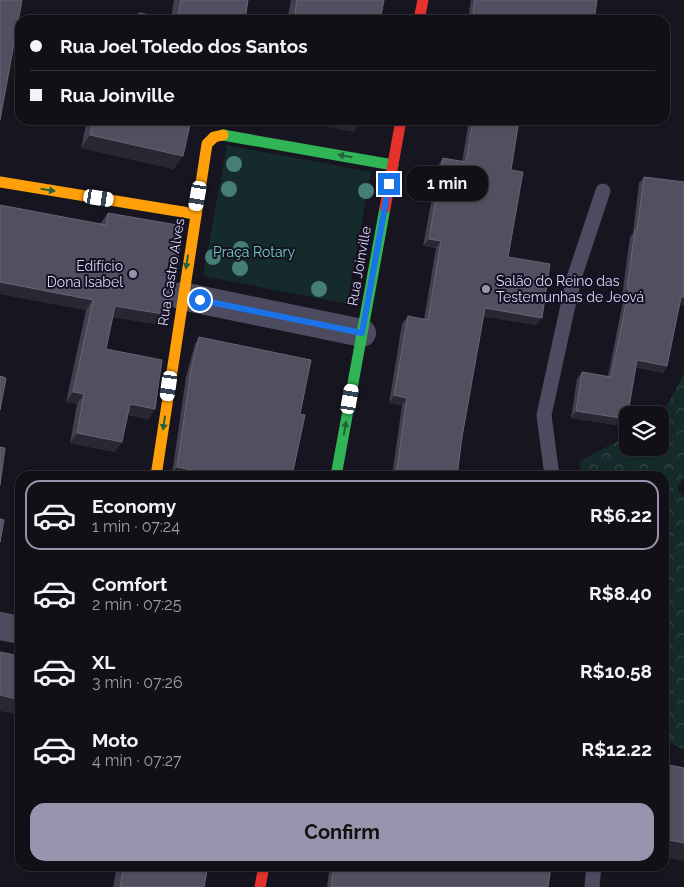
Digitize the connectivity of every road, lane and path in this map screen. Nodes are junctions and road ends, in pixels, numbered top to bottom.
1 (423, 0) edge
2 (420, 15) edge
3 (400, 125) edge
4 (393, 165) junction
5 (0, 182) edge
6 (603, 191) dead end
7 (195, 214) junction
8 (182, 296) junction
9 (362, 333) junction
10 (157, 471) edge
11 (337, 471) edge
12 (551, 471) edge
13 (0, 626) edge
14 (15, 629) edge
15 (263, 871) edge
16 (594, 871) edge
17 (260, 887) edge
18 (592, 887) edge

1 - 2 street
3 - 4 street, Rua Joinville
4 -> 7 street, Rua Castro Alves
4 - 9 street, Rua Joinville
5 -> 7 street
6 - 12 lane
7 -> 8 street, Rua Castro Alves
8 - 9 street
8 -> 10 street, Rua Castro Alves
11 -> 9 street, Rua Joinville
13 - 14 street
15 - 17 street
16 - 18 lane

